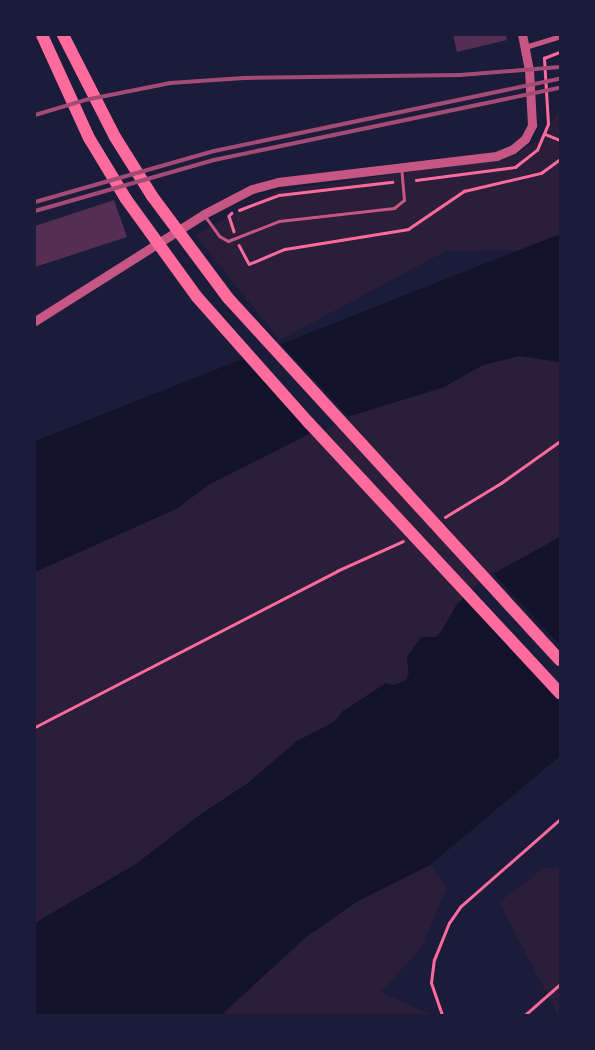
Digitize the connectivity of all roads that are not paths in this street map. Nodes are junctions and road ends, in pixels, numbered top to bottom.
1 (42, 35) edge
2 (63, 35) edge
3 (522, 35) edge
4 (560, 36) edge
5 (525, 47) junction
6 (401, 167) junction
7 (204, 214) junction
8 (35, 321) edge
9 (560, 660) edge
10 (560, 693) edge

1 - 10 highway
2 - 9 highway
3 - 5 street
4 - 5 street
5 - 6 street
6 - 7 street
6 - 7 lane
7 - 8 street

